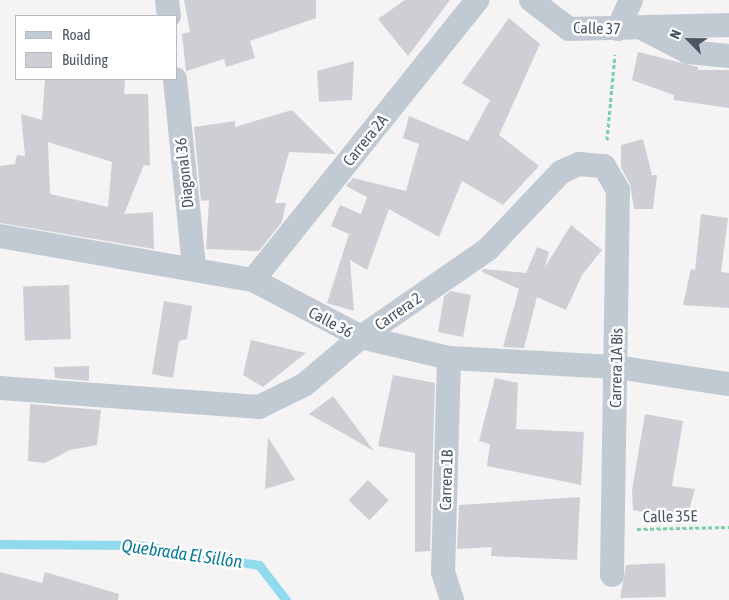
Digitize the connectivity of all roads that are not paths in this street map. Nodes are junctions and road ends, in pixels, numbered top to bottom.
1 (167, 0) edge
2 (477, 0) edge
3 (531, 0) edge
4 (631, 0) edge
5 (169, 15) edge
6 (729, 25) edge
7 (643, 29) junction
8 (618, 30) junction
9 (729, 56) edge
10 (175, 80) edge
11 (604, 166) joint
12 (0, 236) edge
13 (194, 267) junction
14 (253, 280) junction
15 (360, 338) junction
16 (449, 358) junction
17 (616, 367) junction
18 (729, 384) edge
19 (0, 388) edge
20 (612, 575) dead end
21 (452, 600) edge

1 - 5 street
2 - 14 street, Carrera 2A
3 - 8 street, Calle 37
4 - 8 street
6 - 7 street, Calle 37
7 - 8 street, Calle 37
7 - 9 street, Calle 37
10 - 13 street, Diagonal 36
11 - 15 street, Carrera 2
11 - 17 street, Carrera 1A Bis
12 - 13 street, Calle 36
13 - 14 street, Calle 36
14 - 15 street, Calle 36
15 - 16 street, Calle 36
15 - 19 street, Carrera 2
16 - 17 street, Calle 36
16 - 21 street, Carrera 1B
17 - 18 street, Calle 36
17 - 20 street, Carrera 1A Bis

